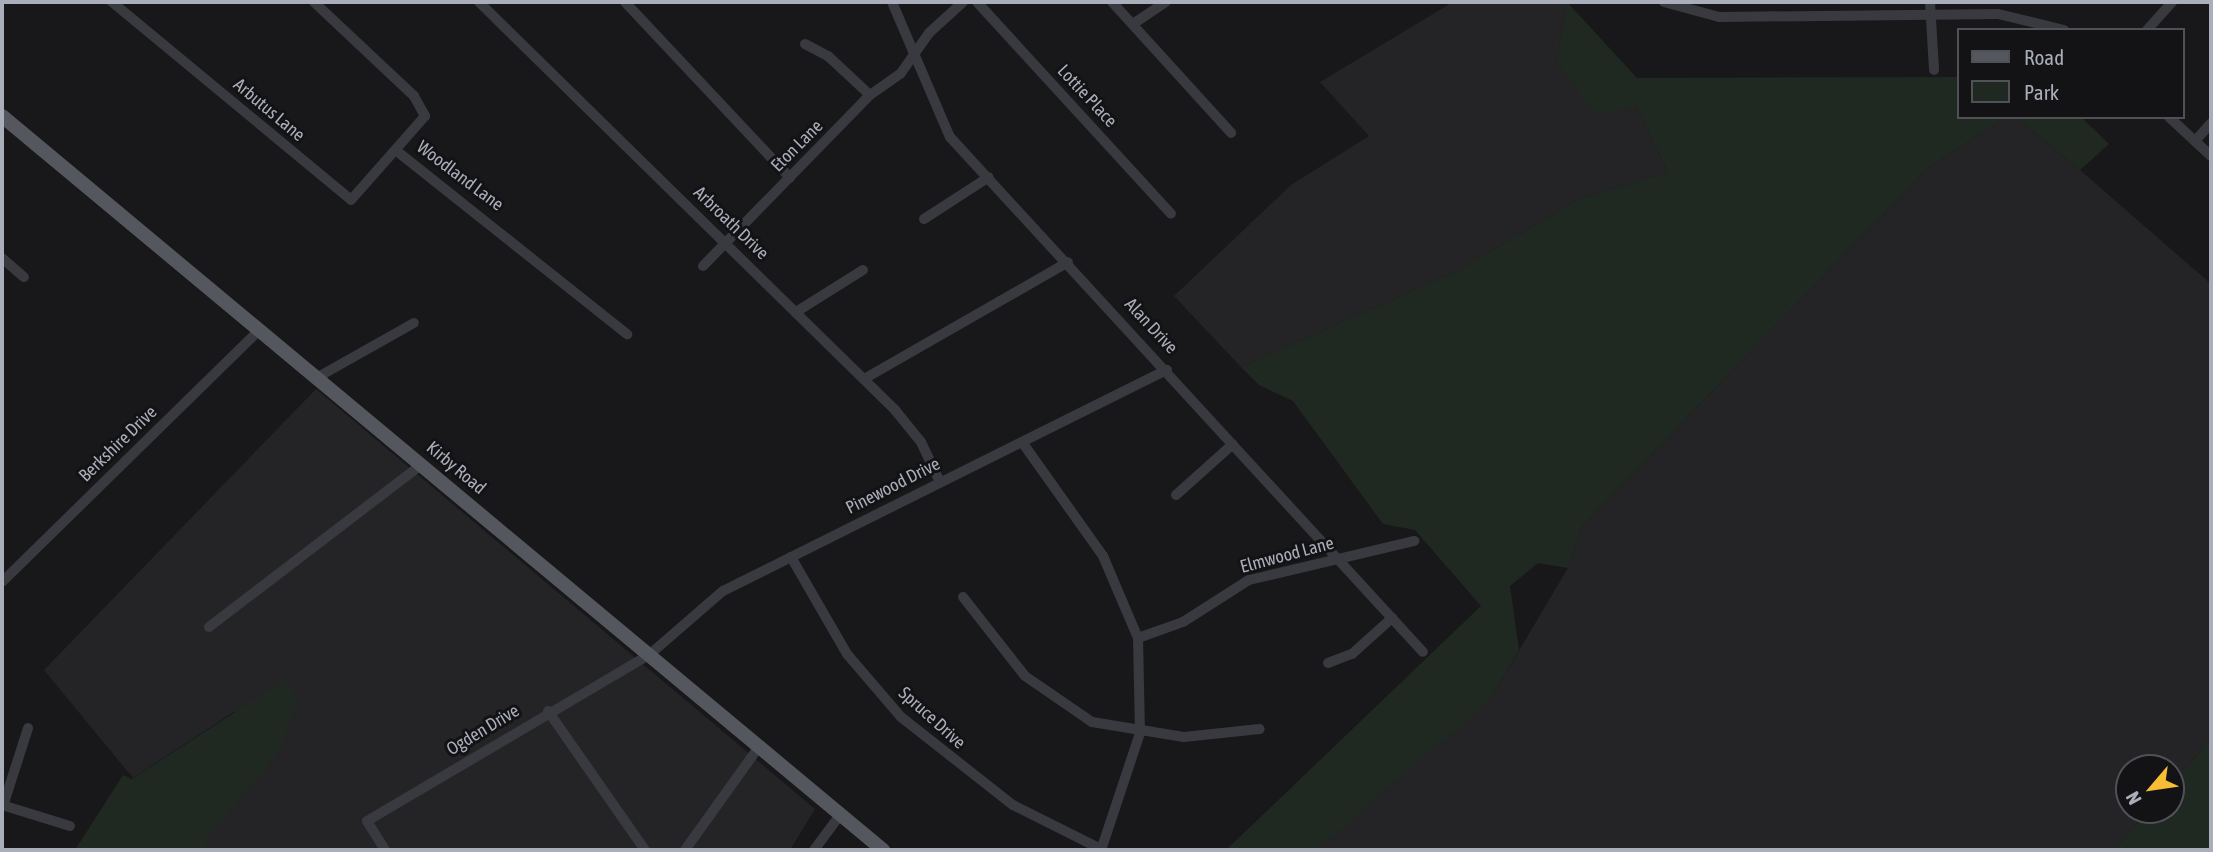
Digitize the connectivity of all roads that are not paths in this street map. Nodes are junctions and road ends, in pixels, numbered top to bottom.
1 (112, 2) edge
2 (314, 2) edge
3 (479, 2) edge
4 (625, 2) edge
5 (892, 2) edge
6 (963, 2) edge
7 (977, 2) edge
8 (1112, 2) edge
9 (1166, 2) edge
10 (1664, 2) edge
11 (1930, 2) edge
12 (2172, 2) edge
13 (1930, 14) junction
14 (1133, 24) junction
15 (2057, 28) edge
16 (2149, 28) edge
17 (805, 44) dead end
18 (914, 52) junction
19 (1934, 69) dead end
20 (870, 95) junction
21 (2, 116) edge
22 (2171, 119) edge
23 (2211, 123) edge
24 (1231, 133) dead end
25 (2195, 141) junction
26 (398, 152) junction
27 (2211, 156) edge
28 (989, 177) junction
29 (790, 178) junction
30 (1171, 214) dead end
31 (924, 219) dead end
32 (726, 242) junction
33 (2, 258) edge
34 (1068, 262) junction
35 (703, 266) dead end
36 (863, 270) dead end
37 (24, 277) dead end
38 (796, 312) junction
39 (414, 323) dead end
40 (259, 330) junction
41 (627, 334) dead end
42 (1167, 370) junction
43 (318, 377) junction
44 (864, 379) junction
45 (1022, 442) junction
46 (1233, 444) junction
47 (422, 464) junction
48 (940, 482) junction
49 (1176, 495) dead end
50 (1414, 541) dead end
51 (791, 557) junction
52 (1339, 559) junction
53 (2, 582) edge
54 (963, 597) dead end
55 (1392, 618) junction
56 (209, 627) dead end
57 (1138, 638) junction
58 (1423, 652) dead end
59 (649, 655) junction
60 (1328, 663) dead end
61 (548, 711) junction
62 (28, 728) dead end
63 (1260, 729) dead end
64 (1140, 733) junction
65 (758, 748) junction
66 (3, 806) edge
67 (840, 815) junction
68 (70, 826) dead end
69 (820, 848) edge
70 (385, 850) edge
71 (645, 850) edge
72 (685, 850) edge
73 (883, 850) edge
74 (1101, 850) edge

1 - 26 street, Arbutus Lane
2 - 26 street, Woodland Lane
3 - 32 street, Arbroath Drive
4 - 29 street
5 - 18 street, Alan Drive
6 - 18 street, Eton Lane
7 - 30 street, Lottie Place
8 - 14 street
9 - 14 street
10 - 13 street
11 - 13 street
12 - 16 street
13 - 15 street
13 - 19 street
14 - 24 street
17 - 20 street
18 - 20 street, Eton Lane
18 - 28 street, Alan Drive
20 - 29 street, Eton Lane
21 - 40 main road, Kirby Road
22 - 25 street
23 - 25 street
25 - 27 street
26 - 41 street, Woodland Lane
28 - 31 street
28 - 34 street, Alan Drive
29 - 32 street, Eton Lane
32 - 35 street, Eton Lane
32 - 38 street, Arbroath Drive
33 - 37 street
34 - 42 street, Alan Drive
34 - 44 street
36 - 38 street
38 - 44 street, Arbroath Drive
39 - 43 street
40 - 43 main road, Kirby Road
40 - 53 street, Berkshire Drive
42 - 45 street, Pinewood Drive
42 - 46 street, Alan Drive
43 - 47 main road, Kirby Road
44 - 48 street, Arbroath Drive
45 - 48 street, Pinewood Drive
45 - 57 street
46 - 49 street
46 - 52 street, Alan Drive
47 - 56 street
47 - 59 main road, Kirby Road
48 - 51 street, Pinewood Drive
50 - 52 street, Elmwood Lane
51 - 59 street, Pinewood Drive
51 - 74 street, Spruce Drive
52 - 55 street, Alan Drive
52 - 57 street, Elmwood Lane
54 - 64 street
55 - 58 street, Alan Drive
55 - 60 street
57 - 64 street
59 - 61 street, Ogden Drive
59 - 65 main road, Kirby Road
61 - 70 street, Ogden Drive
61 - 71 street
62 - 66 street
63 - 64 street
64 - 74 street
65 - 67 main road, Kirby Road
65 - 72 street
66 - 68 street
67 - 69 street
67 - 73 main road, Kirby Road

